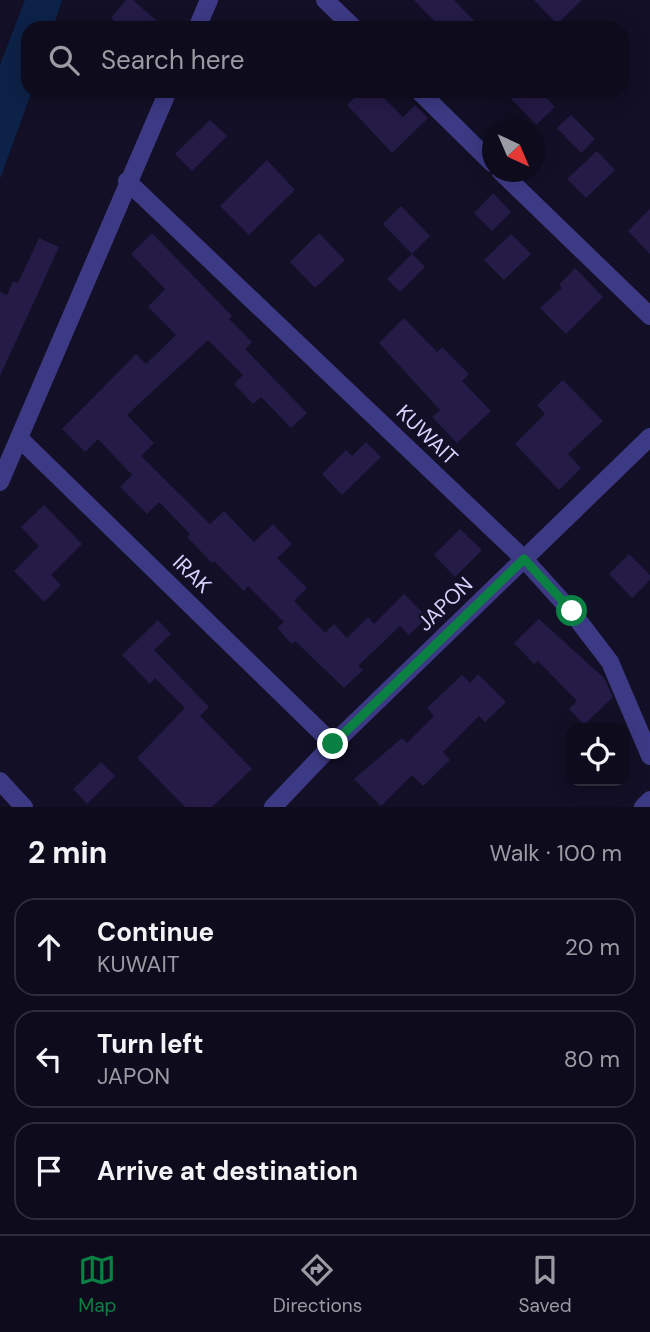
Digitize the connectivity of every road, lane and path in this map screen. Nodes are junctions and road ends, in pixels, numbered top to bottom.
1 (209, 0) edge
2 (326, 0) edge
3 (200, 21) edge
4 (347, 21) edge
5 (165, 98) edge
6 (426, 98) edge
7 (482, 153) edge
8 (127, 181) junction
9 (511, 182) edge
10 (650, 316) edge
11 (650, 437) edge
12 (19, 438) junction
13 (0, 482) edge
14 (524, 559) junction
15 (333, 744) junction
16 (650, 756) edge
17 (0, 781) edge
18 (650, 800) edge
19 (24, 807) edge
20 (273, 807) edge
21 (643, 807) edge

1 - 3 street
2 - 4 street
5 - 8 street
6 - 7 street
8 - 12 street
8 - 14 street, KUWAIT
9 - 10 street
11 - 14 street, JAPON
12 - 13 street
12 - 15 street, IRAK
14 - 15 street, JAPON
14 - 16 street, KUWAIT
15 - 20 street, JAPON
17 - 19 street
18 - 21 street

